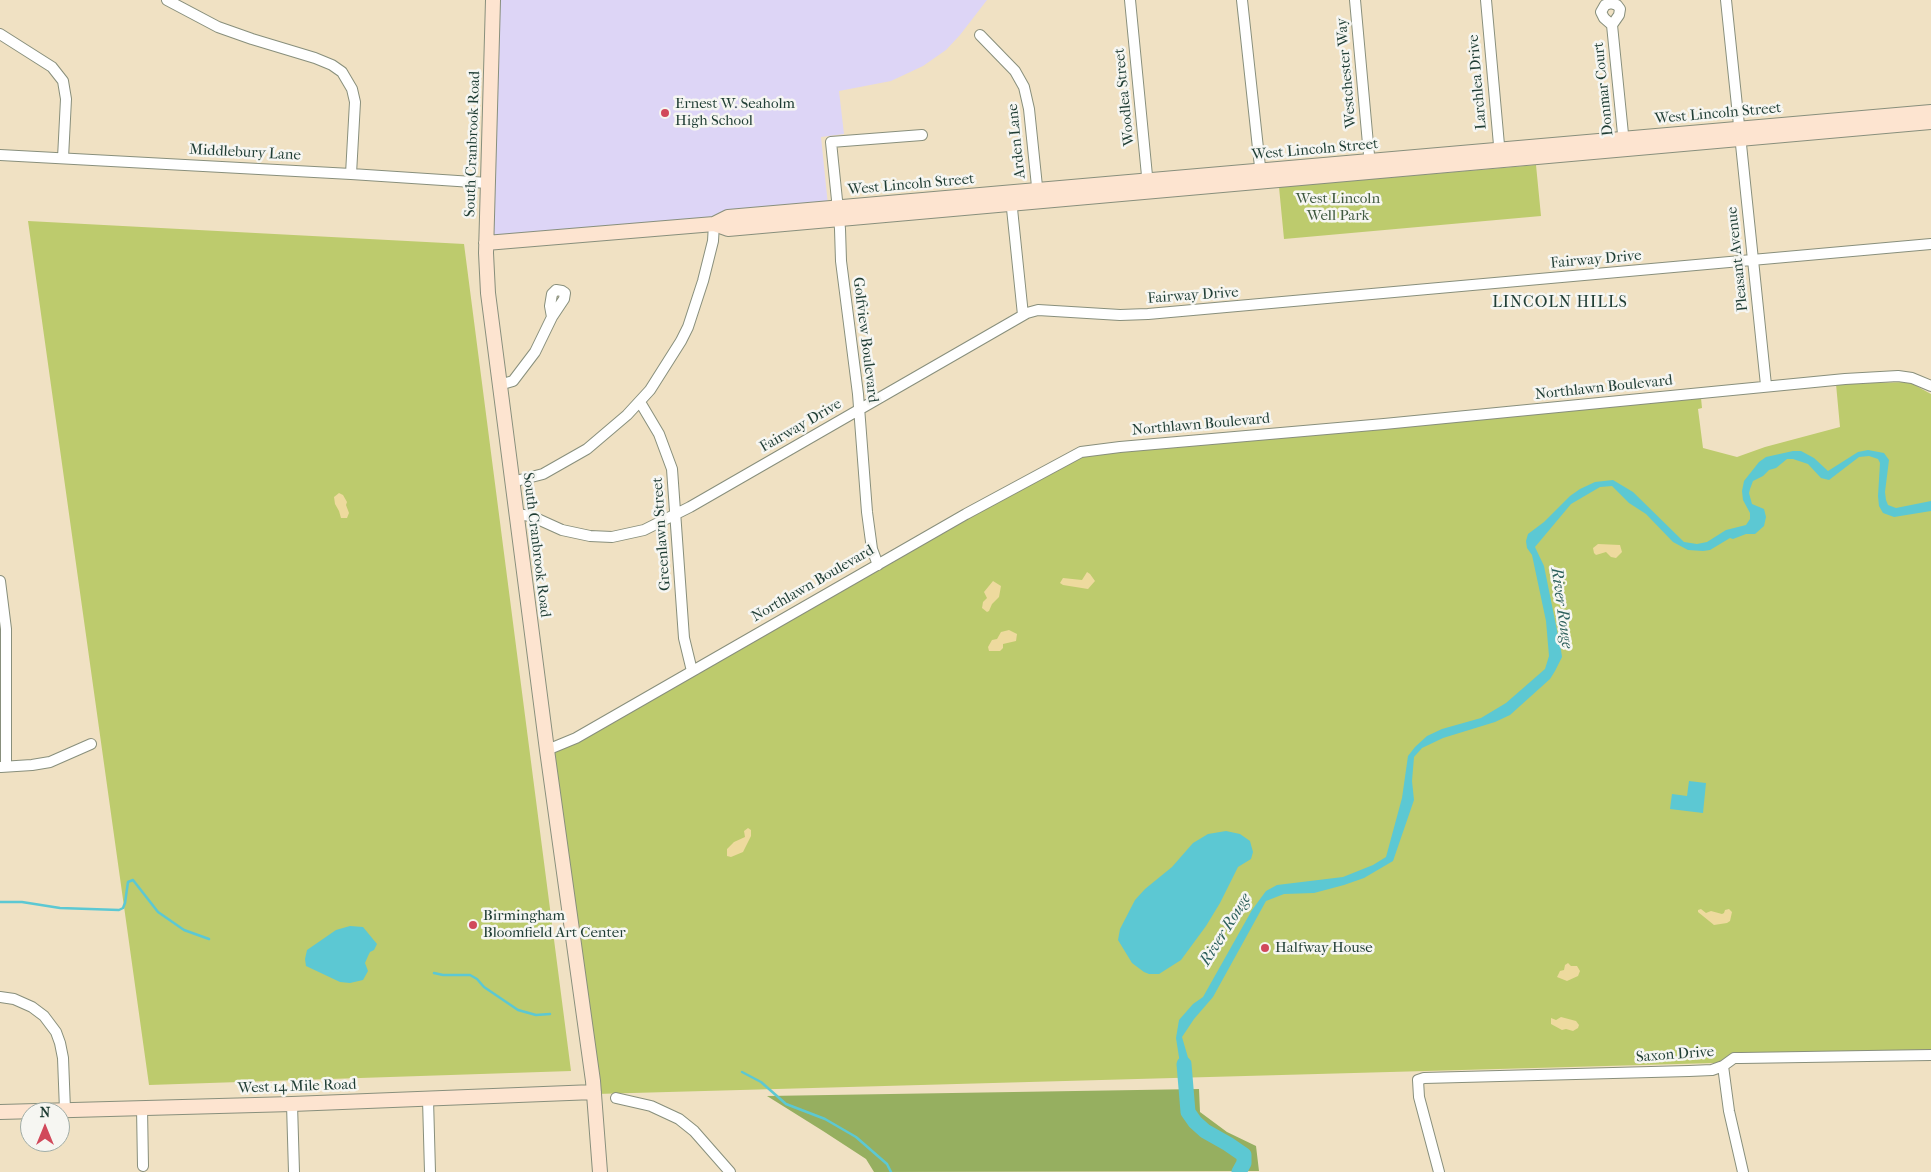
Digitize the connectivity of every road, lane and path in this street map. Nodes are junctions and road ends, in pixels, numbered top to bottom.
1 (167, 0) edge
2 (493, 0) edge
3 (1130, 0) edge
4 (1242, 0) edge
5 (1355, 0) edge
6 (1486, 0) edge
7 (1726, 0) edge
8 (1612, 24) dead end
9 (0, 34) edge
10 (980, 35) dead end
11 (1926, 117) edge
12 (1741, 134) junction
13 (922, 135) dead end
14 (1624, 144) junction
15 (0, 155) edge
16 (1500, 155) junction
17 (63, 158) junction
18 (1370, 167) junction
19 (351, 174) junction
20 (1261, 177) junction
21 (488, 183) junction
22 (1148, 186) junction
23 (1038, 196) junction
24 (1011, 199) junction
25 (838, 214) junction
26 (714, 224) junction
27 (486, 243) junction
28 (1931, 244) edge
29 (1753, 260) junction
30 (552, 316) dead end
31 (1023, 316) junction
32 (499, 385) junction
33 (1766, 385) junction
34 (1931, 386) edge
35 (640, 402) junction
36 (859, 410) junction
37 (512, 482) junction
38 (516, 514) junction
39 (676, 515) junction
40 (878, 565) junction
41 (0, 581) edge
42 (692, 671) junction
43 (91, 744) dead end
44 (547, 750) junction
45 (3, 766) edge
46 (0, 997) edge
47 (1931, 1055) edge
48 (1722, 1066) junction
49 (594, 1092) junction
50 (616, 1098) dead end
51 (428, 1099) junction
52 (65, 1102) edge
53 (292, 1104) junction
54 (142, 1108) junction
55 (70, 1110) edge
56 (20, 1111) edge
57 (0, 1112) edge
58 (143, 1166) dead end
59 (294, 1172) edge
60 (430, 1172) edge
61 (600, 1172) edge
62 (730, 1172) edge
63 (1439, 1172) edge
64 (1743, 1172) edge

1 - 19 street
2 - 21 street, South Cranbrook Road
3 - 22 street, Woodlea Street
4 - 20 street
5 - 18 street, Westchester Way
6 - 16 street, Larchlea Drive
7 - 12 street, Pleasant Avenue
8 - 14 street, Donmar Court
9 - 17 street
10 - 23 street, Arden Lane
11 - 12 street, West Lincoln Street
12 - 14 street, West Lincoln Street
12 - 29 street, Pleasant Avenue
13 - 25 street, Golfview Boulevard
14 - 16 street, West Lincoln Street
15 - 17 street, Middlebury Lane
16 - 18 street, West Lincoln Street
17 - 19 street, Middlebury Lane
18 - 20 street, West Lincoln Street
19 - 21 street, Middlebury Lane
20 - 22 street, West Lincoln Street
21 - 27 street, South Cranbrook Road
22 - 23 street, West Lincoln Street
23 - 24 street, West Lincoln Street
24 - 25 street, West Lincoln Street
24 - 31 street
25 - 26 street, West Lincoln Street
25 - 36 street, Golfview Boulevard
26 - 27 street, West Lincoln Street
26 - 35 street
27 - 32 street, South Cranbrook Road
28 - 29 street, Fairway Drive
29 - 31 street, Fairway Drive
29 - 33 street, Pleasant Avenue
30 - 32 street
31 - 36 street, Fairway Drive
32 - 37 street, South Cranbrook Road
33 - 34 street, Northlawn Boulevard
33 - 40 street, Northlawn Boulevard
35 - 37 street
35 - 39 street, Greenlawn Street
36 - 39 street, Fairway Drive
36 - 40 street, Golfview Boulevard
37 - 38 street, South Cranbrook Road
38 - 39 street, Fairway Drive
38 - 44 street, South Cranbrook Road
39 - 42 street, Greenlawn Street
40 - 42 street, Northlawn Boulevard
41 - 45 street
42 - 44 street, Northlawn Boulevard
43 - 45 street
44 - 49 street, South Cranbrook Road
46 - 52 street
47 - 48 street, Saxon Drive
48 - 63 street, Saxon Drive
48 - 64 street
49 - 51 street, West 14 Mile Road
49 - 61 street, South Cranbrook Road
50 - 62 street
51 - 53 street, West 14 Mile Road
51 - 60 street
53 - 54 street, West 14 Mile Road
53 - 59 street
54 - 55 street, West 14 Mile Road
54 - 58 street
56 - 57 street, West 14 Mile Road

